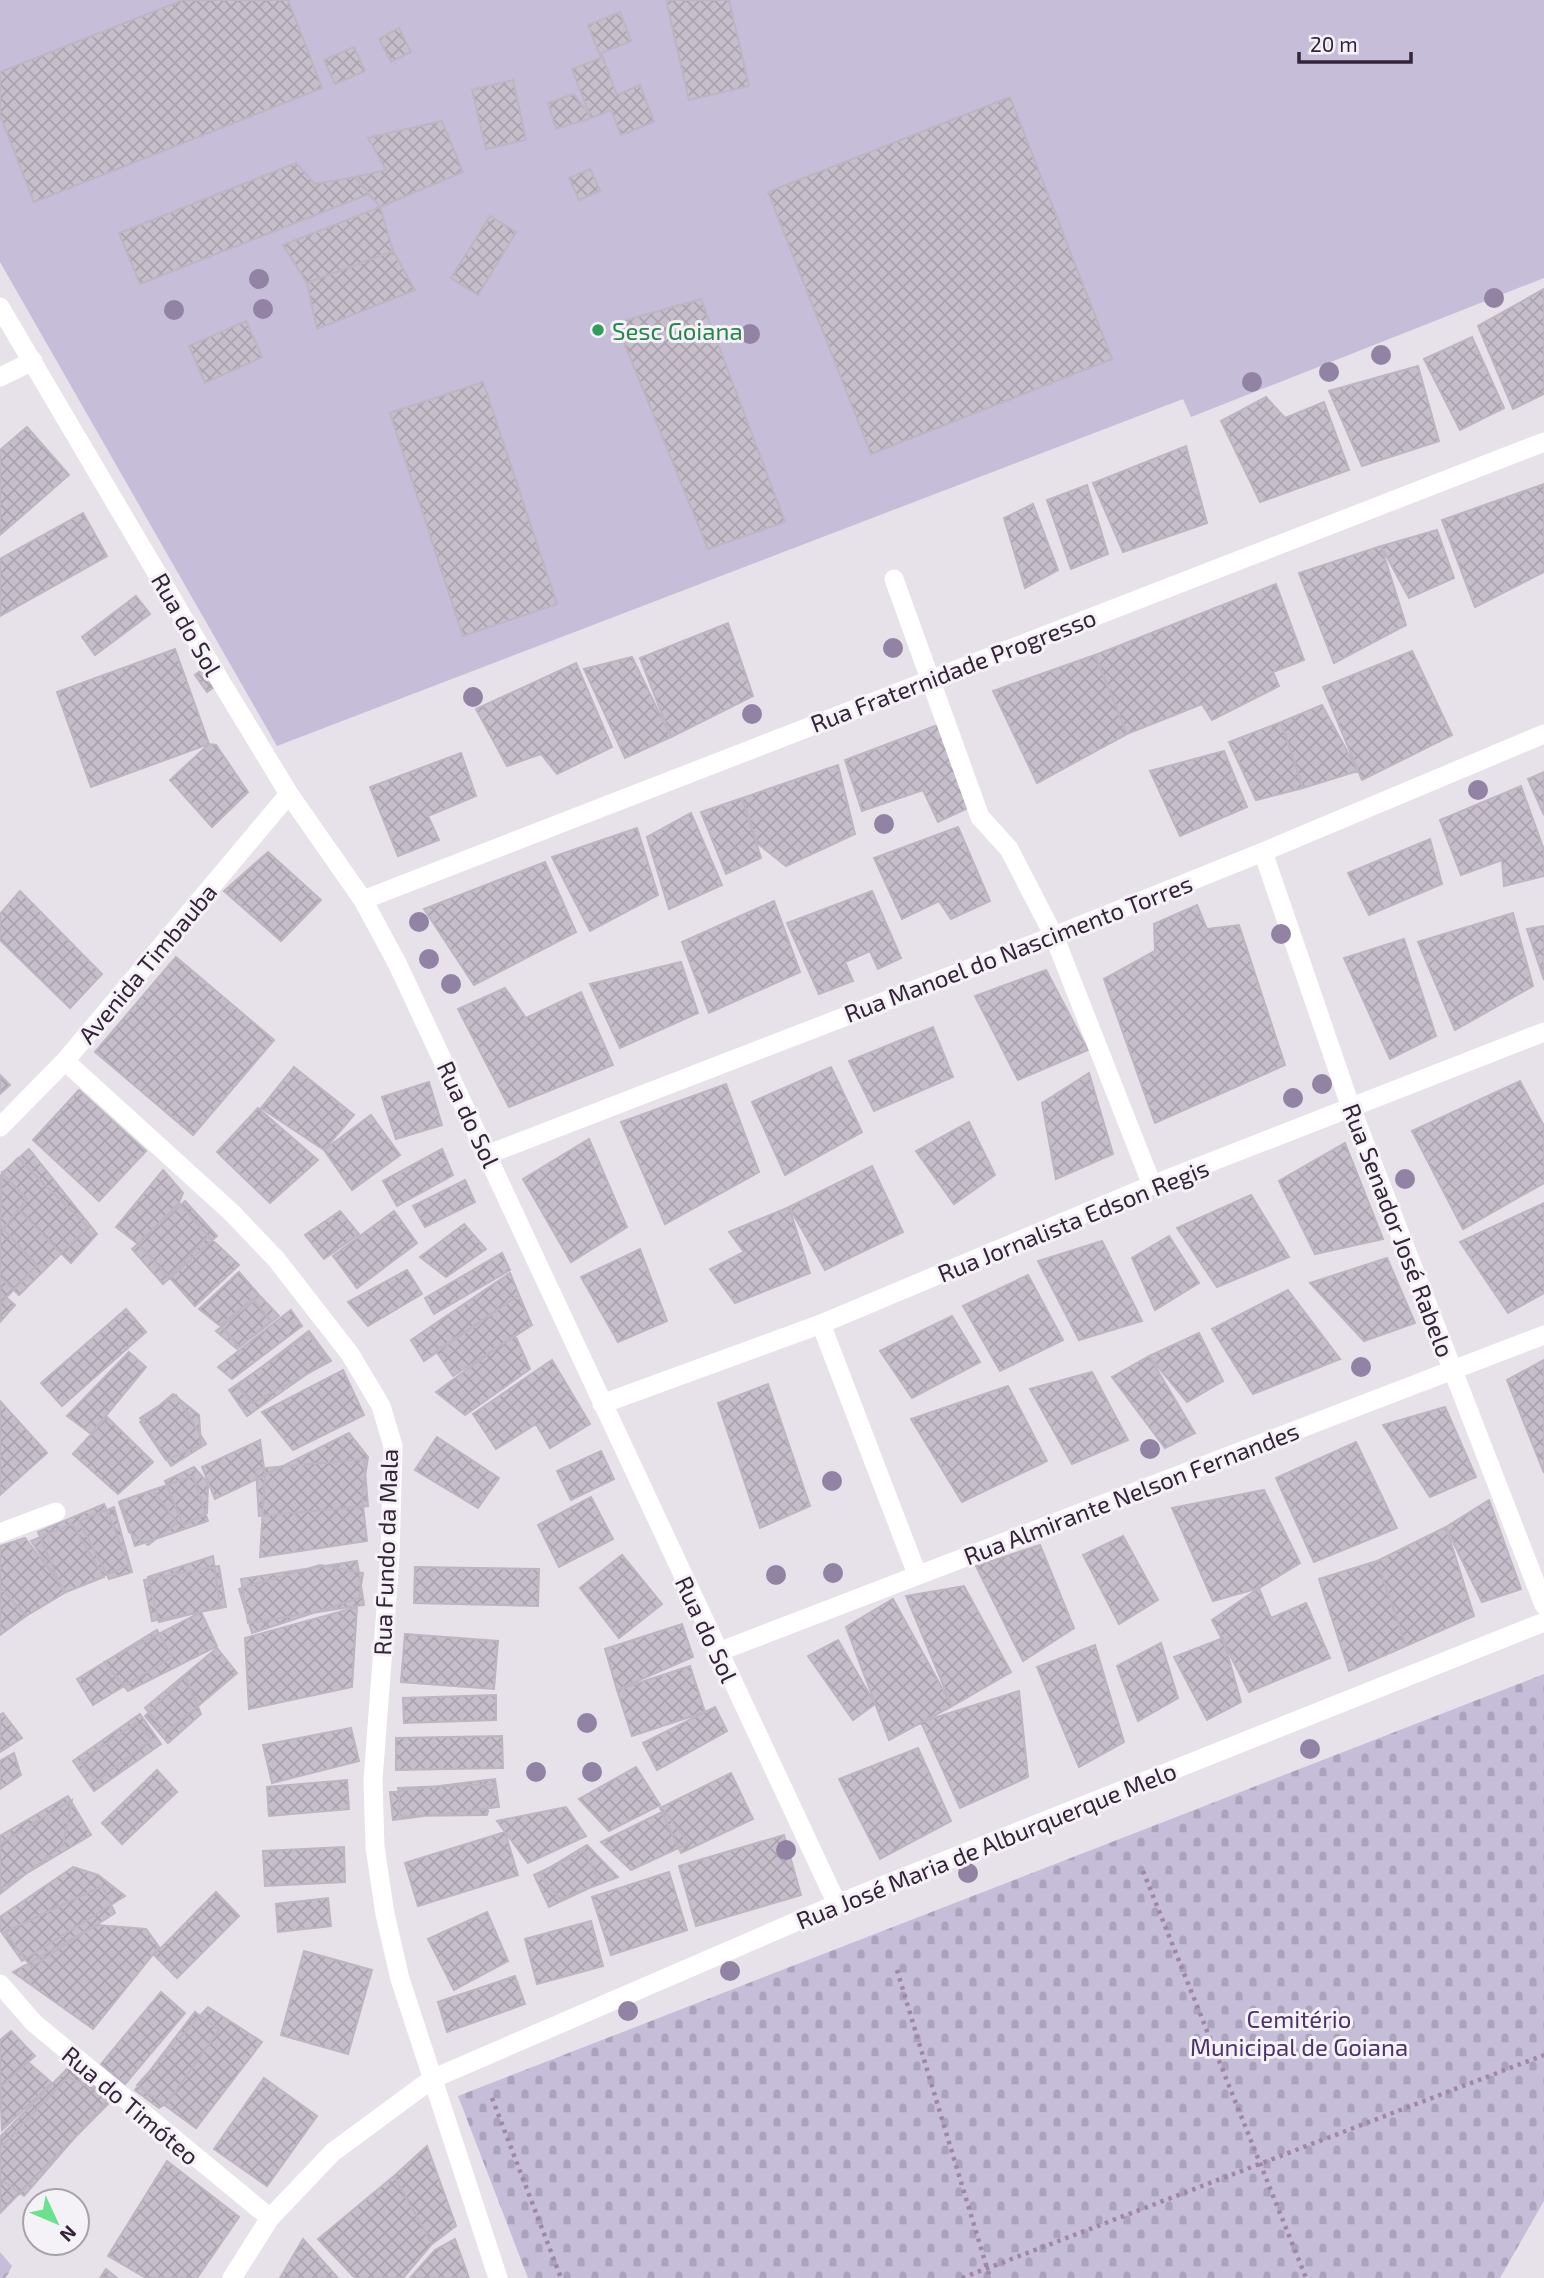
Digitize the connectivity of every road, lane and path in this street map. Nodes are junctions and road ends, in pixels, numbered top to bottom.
1 (0, 306) edge
2 (33, 361) junction
3 (0, 377) edge
4 (1544, 442) edge
5 (894, 579) dead end
6 (930, 679) junction
7 (1544, 734) edge
8 (289, 794) junction
9 (1263, 852) junction
10 (363, 900) junction
11 (1054, 936) junction
12 (1544, 1032) edge
13 (65, 1061) junction
14 (1351, 1108) junction
15 (0, 1127) edge
16 (489, 1154) junction
17 (1152, 1185) junction
18 (821, 1324) junction
19 (1544, 1335) edge
20 (1455, 1372) junction
21 (602, 1404) junction
22 (57, 1512) dead end
23 (0, 1533) edge
24 (917, 1574) junction
25 (1544, 1605) edge
26 (1544, 1622) edge
27 (718, 1652) junction
28 (1143, 1871) dead end
29 (837, 1904) junction
30 (897, 1970) dead end
31 (0, 1984) edge
32 (1544, 2055) edge
33 (432, 2079) junction
34 (492, 2098) dead end
35 (1261, 2165) junction
36 (270, 2218) junction
37 (987, 2268) junction
38 (232, 2278) edge
39 (498, 2278) edge
40 (561, 2278) edge
41 (962, 2278) edge
42 (990, 2278) edge
43 (1306, 2278) edge

1 - 2 street, Rua do Sol
2 - 3 street
2 - 8 street, Rua do Sol
4 - 6 street, Rua Fraternidade Progresso
5 - 6 street
6 - 10 street, Rua Fraternidade Progresso
6 - 11 street
7 - 9 street, Rua Manoel do Nascimento Torres
8 - 10 street, Rua do Sol
8 - 13 street, Avenida Timbauba
9 - 11 street, Rua Manoel do Nascimento Torres
9 - 14 street, Rua Senador José Rabelo
10 - 16 street, Rua do Sol
11 - 16 street, Rua Manoel do Nascimento Torres
11 - 17 street
12 - 14 street, Rua Jornalista Edson Regis
13 - 15 street, Avenida Timbauba
13 - 33 street, Rua Fundo da Mala
14 - 17 street, Rua Jornalista Edson Regis
14 - 20 street, Rua Senador José Rabelo
16 - 21 street, Rua do Sol
17 - 18 street, Rua Jornalista Edson Regis
18 - 21 street, Rua Jornalista Edson Regis
18 - 24 street
19 - 20 street, Rua Almirante Nelson Fernandes
20 - 24 street, Rua Almirante Nelson Fernandes
20 - 25 street, Rua Senador José Rabelo
21 - 27 street, Rua do Sol
22 - 23 street
24 - 27 street, Rua Almirante Nelson Fernandes
26 - 29 street, Rua José Maria de Alburquerque Melo
27 - 29 street, Rua do Sol
28 - 35 path
29 - 33 street, Rua José Maria de Alburquerque Melo
30 - 37 path
31 - 36 street, Rua do Timóteo
32 - 35 path
33 - 36 street, Rua José Maria de Alburquerque Melo
33 - 39 street, Rua Fundo da Mala
34 - 40 path
35 - 37 path
35 - 43 path
36 - 38 street, Rua José Maria de Alburquerque Melo
37 - 41 path
37 - 42 path

